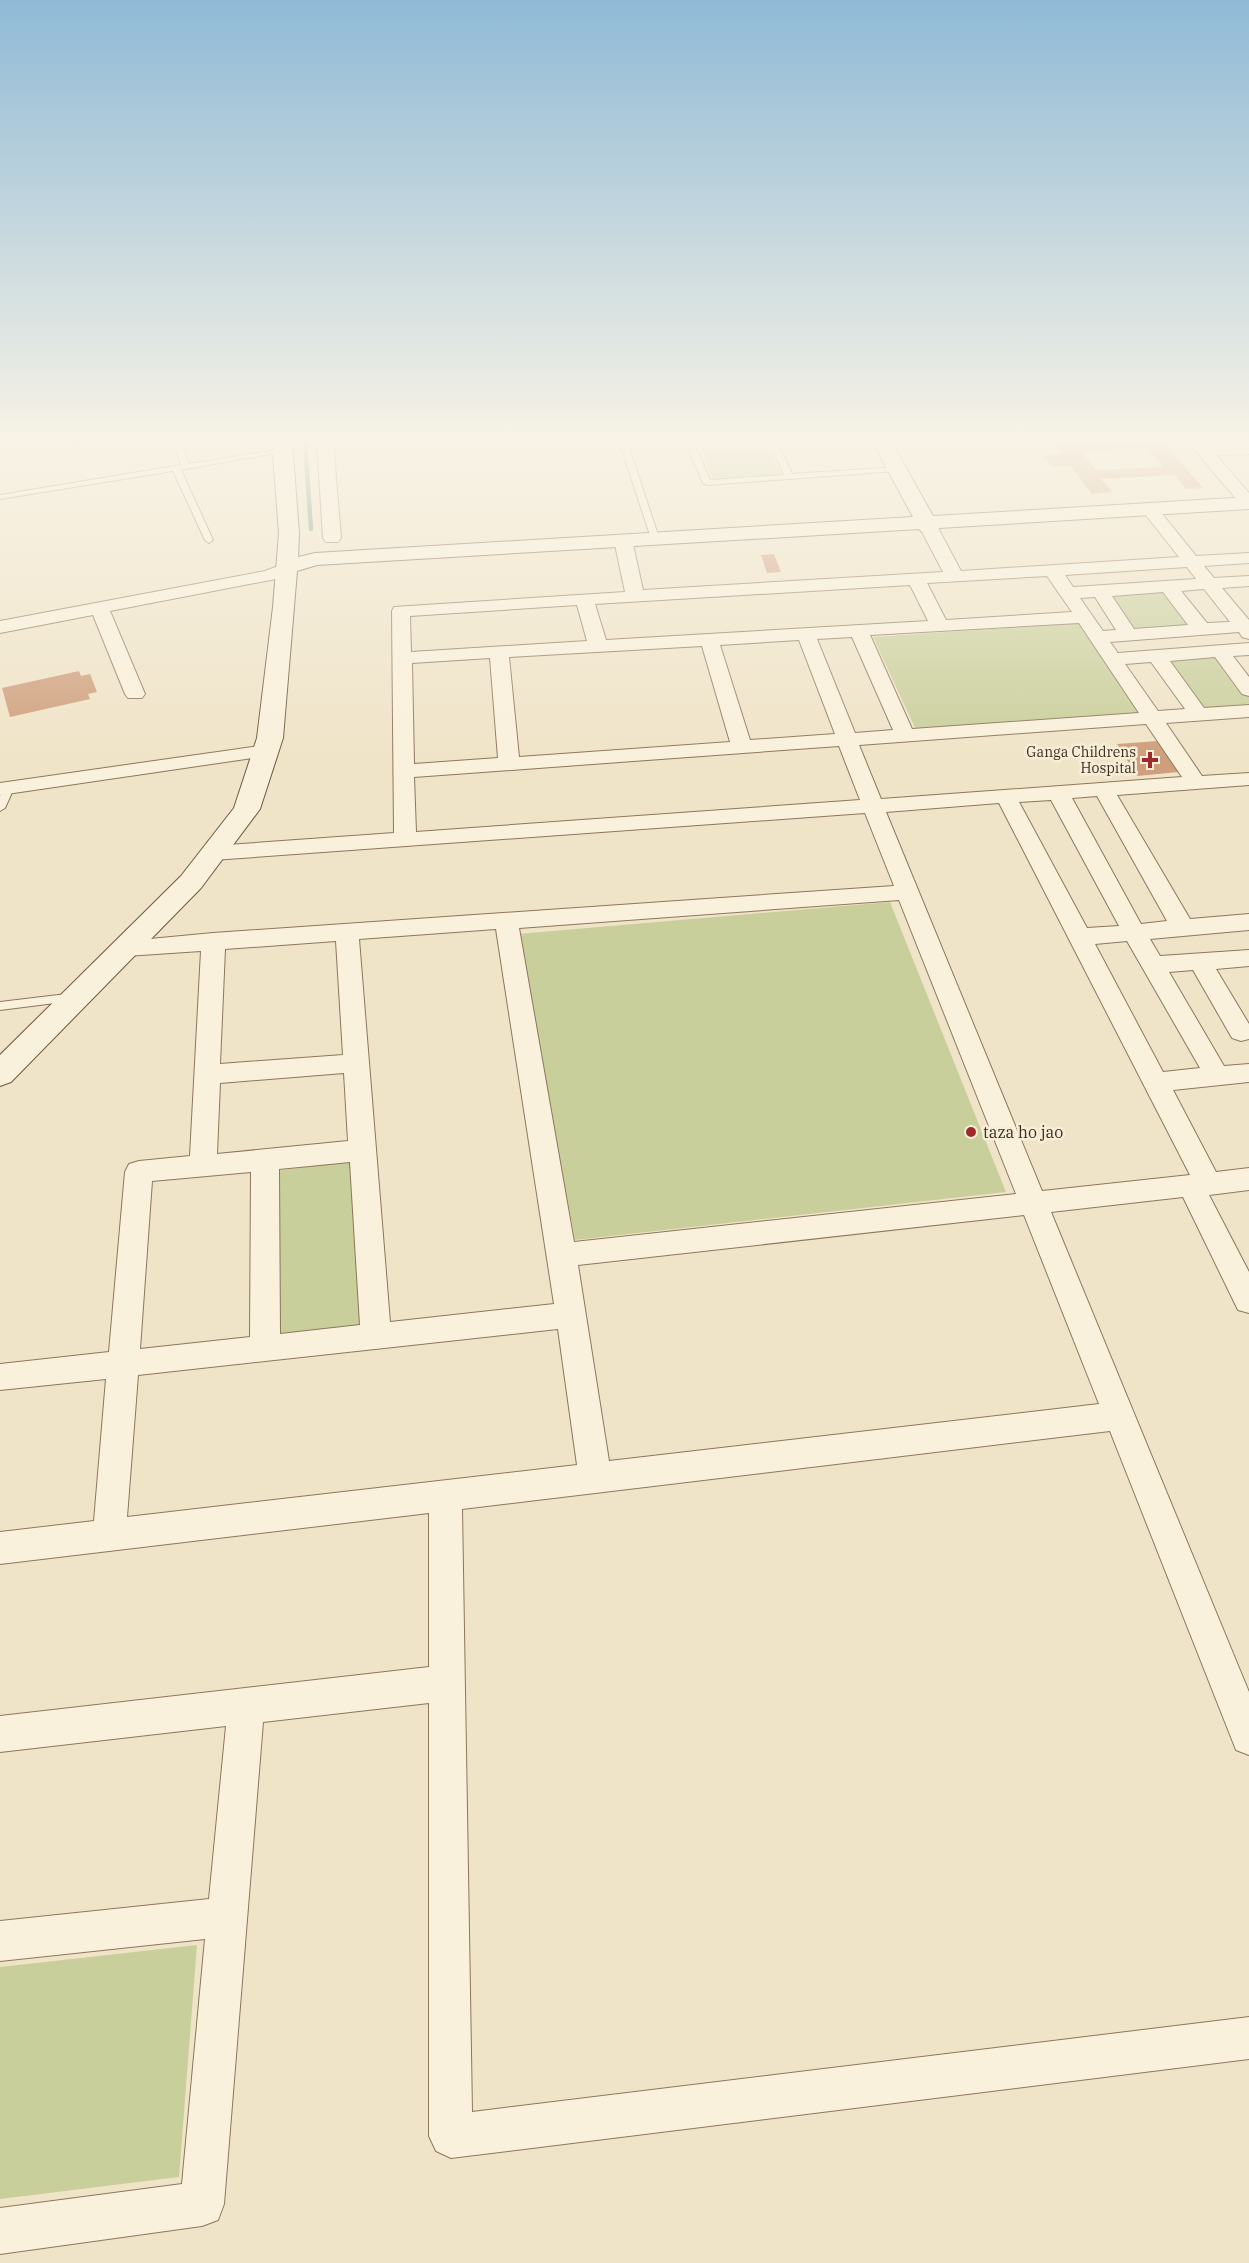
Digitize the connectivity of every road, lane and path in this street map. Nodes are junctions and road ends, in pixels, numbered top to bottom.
1 (288, 547) edge
2 (574, 547) edge
3 (624, 547) edge
4 (939, 547) edge
5 (1179, 547) edge
6 (1249, 558) edge
7 (1191, 562) junction
8 (286, 568) junction
9 (1053, 571) junction
10 (955, 577) junction
11 (916, 579) junction
12 (1248, 582) edge
13 (1209, 584) junction
14 (1168, 587) junction
15 (1101, 591) junction
16 (1068, 593) junction
17 (634, 597) junction
18 (585, 600) junction
19 (99, 608) junction
20 (1084, 617) junction
21 (0, 618) edge
22 (939, 626) junction
23 (0, 627) edge
24 (1247, 629) edge
25 (1202, 630) junction
26 (859, 631) junction
27 (806, 634) junction
28 (1129, 635) junction
29 (1097, 637) junction
30 (709, 639) junction
31 (598, 646) junction
32 (1249, 649) edge
33 (1220, 651) junction
34 (499, 652) junction
35 (1157, 656) junction
36 (402, 658) junction
37 (1112, 659) junction
38 (1249, 690) edge
39 (135, 694) dead end
40 (1249, 711) edge
41 (1199, 715) junction
42 (1152, 718) junction
43 (905, 735) junction
44 (847, 739) junction
45 (742, 747) junction
46 (266, 752) junction
47 (509, 764) junction
48 (404, 771) junction
49 (1249, 779) edge
50 (1196, 783) junction
51 (5, 788) edge
52 (1104, 790) junction
53 (1058, 793) junction
54 (1006, 797) junction
55 (873, 806) junction
56 (0, 808) edge
57 (405, 839) junction
58 (213, 853) junction
59 (907, 892) junction
60 (506, 921) junction
61 (1249, 922) edge
62 (1183, 928) junction
63 (347, 932) junction
64 (1134, 932) junction
65 (1080, 937) junction
66 (213, 941) junction
67 (126, 948) junction
68 (1249, 958) edge
69 (1200, 962) junction
70 (1153, 965) junction
71 (77, 997) junction
72 (0, 1006) edge
73 (1245, 1032) edge
74 (1193, 1036) junction
75 (357, 1063) junction
76 (1249, 1073) edge
77 (0, 1074) edge
78 (208, 1074) junction
79 (1217, 1076) junction
80 (1156, 1082) junction
81 (363, 1150) junction
82 (265, 1160) junction
83 (203, 1166) junction
84 (1249, 1179) edge
85 (1200, 1185) junction
86 (1033, 1203) junction
87 (562, 1255) junction
88 (1248, 1299) edge
89 (571, 1315) junction
90 (376, 1336) junction
91 (265, 1348) junction
92 (123, 1364) junction
93 (0, 1377) edge
94 (1119, 1416) junction
95 (595, 1478) junction
96 (445, 1496) junction
97 (109, 1536) junction
98 (0, 1548) edge
99 (447, 1683) junction
100 (246, 1706) junction
101 (0, 1734) edge
102 (1249, 1737) edge
103 (227, 1917) junction
104 (0, 1941) edge
105 (1249, 2038) edge
106 (0, 2231) edge

1 - 8 street
2 - 8 street
3 - 17 street
4 - 10 street
5 - 7 street
6 - 7 street
7 - 9 street
7 - 13 street
8 - 19 street
8 - 21 street
8 - 46 street
9 - 10 street
9 - 16 street
10 - 11 street
11 - 17 street
11 - 22 street
12 - 13 street
13 - 14 street
13 - 24 street
14 - 15 street
14 - 25 street
15 - 16 street
15 - 28 street
16 - 20 street
17 - 18 street
18 - 31 street
18 - 36 street
19 - 23 street
19 - 39 street
20 - 22 street
20 - 29 street
22 - 26 street
24 - 25 street
25 - 28 street
26 - 27 street
26 - 43 street
27 - 30 street
27 - 44 street
28 - 29 street
29 - 37 street
30 - 31 street
30 - 45 street
31 - 34 street
32 - 33 street
33 - 35 street
33 - 38 street
34 - 36 street
34 - 47 street
35 - 37 street
35 - 41 street
36 - 48 street
37 - 42 street
40 - 41 street
41 - 42 street
42 - 43 street
42 - 50 street
43 - 44 street
44 - 45 street
44 - 55 street
45 - 47 street
46 - 51 street
46 - 58 street
47 - 48 street
48 - 57 street
49 - 50 street
50 - 52 street
51 - 56 lane
52 - 53 street
52 - 62 street
53 - 54 street
53 - 64 street
54 - 55 street
54 - 65 street
55 - 57 street
55 - 59 street
57 - 58 street
58 - 67 street
59 - 60 street
59 - 86 street
60 - 63 street
60 - 87 street
61 - 62 street
62 - 64 street
63 - 66 street
63 - 75 street
64 - 65 street
64 - 70 street
65 - 80 street
66 - 67 street
66 - 78 street
67 - 71 street
68 - 69 street
69 - 70 street
69 - 73 street
70 - 74 street
71 - 72 lane
71 - 77 street
73 - 74 street
74 - 79 street
75 - 78 street
75 - 81 street
76 - 79 street
78 - 83 street
79 - 80 street
80 - 85 street
81 - 82 street
81 - 90 street
82 - 83 street
82 - 91 street
83 - 92 street
84 - 85 street
85 - 86 street
85 - 88 street
86 - 87 street
86 - 94 street
87 - 89 street
89 - 90 street
89 - 95 street
90 - 91 street
91 - 92 street
92 - 93 street
92 - 97 street
94 - 95 street
94 - 102 street
95 - 96 street
96 - 97 street
96 - 99 street
97 - 98 street
99 - 100 street
99 - 105 street
100 - 101 street
100 - 103 street
103 - 104 street
103 - 106 street

